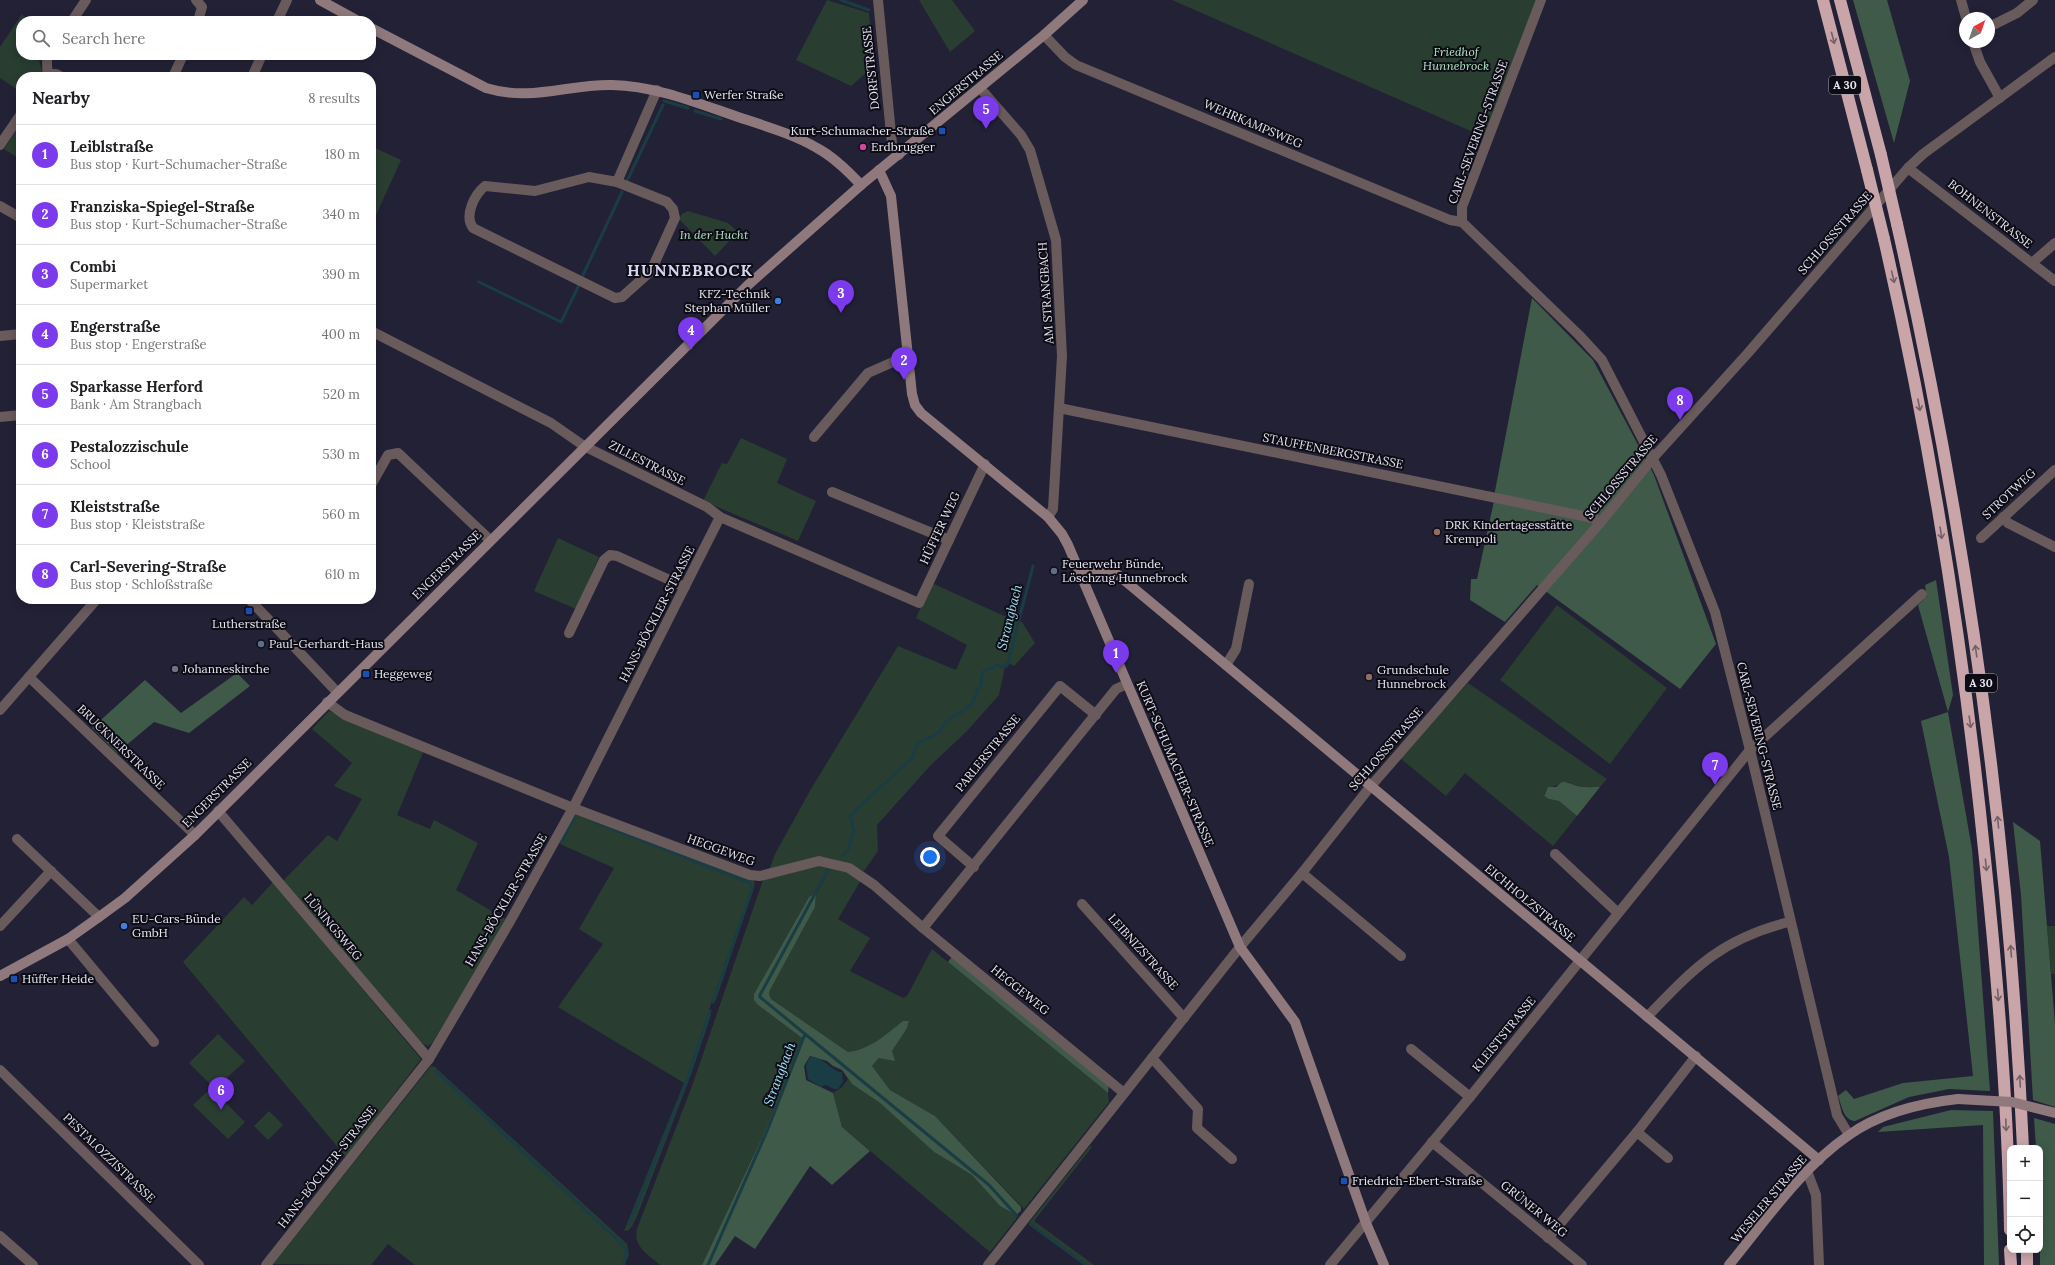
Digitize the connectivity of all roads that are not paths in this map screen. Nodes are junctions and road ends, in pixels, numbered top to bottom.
1 (86, 0) edge
2 (196, 0) edge
3 (287, 0) edge
4 (320, 0) edge
5 (878, 0) edge
6 (1083, 0) edge
7 (1542, 0) edge
8 (1823, 0) edge
9 (1840, 0) edge
10 (1961, 0) edge
11 (2032, 0) edge
12 (1964, 12) edge
13 (75, 16) edge
14 (199, 16) edge
15 (279, 16) edge
16 (349, 16) edge
17 (1995, 24) edge
18 (376, 31) edge
19 (1044, 34) junction
20 (1975, 48) edge
21 (2055, 56) edge
22 (46, 60) edge
23 (180, 60) edge
24 (260, 60) edge
25 (47, 72) edge
26 (175, 72) edge
27 (254, 72) edge
28 (980, 88) junction
29 (657, 90) junction
30 (2000, 98) junction
31 (16, 121) edge
32 (0, 145) edge
33 (899, 155) junction
34 (1908, 168) junction
35 (879, 170) junction
36 (617, 182) junction
37 (861, 185) junction
38 (0, 206) edge
39 (16, 215) edge
40 (1462, 222) junction
41 (2055, 243) edge
42 (2032, 263) junction
43 (2055, 281) edge
44 (16, 334) edge
45 (376, 334) edge
46 (0, 336) edge
47 (909, 359) junction
48 (1059, 408) junction
49 (16, 415) edge
50 (0, 417) edge
51 (814, 437) dead end
52 (584, 446) junction
53 (1653, 458) junction
54 (985, 464) junction
55 (2055, 470) edge
56 (376, 476) edge
57 (832, 492) dead end
58 (720, 517) junction
59 (1048, 517) junction
60 (2003, 517) junction
61 (1600, 523) junction
62 (1981, 538) dead end
63 (490, 540) junction
64 (949, 540) junction
65 (2055, 547) edge
66 (1080, 572) junction
67 (1249, 584) dead end
68 (685, 587) junction
69 (1922, 594) dead end
70 (919, 603) joint
71 (93, 604) edge
72 (254, 604) edge
73 (569, 632) dead end
74 (1226, 665) junction
75 (29, 677) junction
76 (1127, 684) junction
77 (337, 692) junction
78 (327, 702) junction
79 (0, 710) edge
80 (1096, 714) junction
81 (1750, 750) junction
82 (1370, 786) junction
83 (573, 808) junction
84 (218, 811) junction
85 (195, 835) junction
86 (17, 839) dead end
87 (1555, 854) dead end
88 (974, 867) junction
89 (51, 871) junction
90 (1302, 873) junction
91 (1082, 904) dead end
92 (1618, 913) junction
93 (99, 917) junction
94 (1789, 922) junction
95 (0, 926) edge
96 (923, 928) junction
97 (68, 939) junction
98 (1240, 947) junction
99 (1401, 956) dead end
100 (1579, 960) junction
101 (0, 976) edge
102 (1647, 1017) junction
103 (1184, 1018) junction
104 (154, 1042) dead end
105 (1411, 1049) dead end
106 (1696, 1056) junction
107 (1152, 1058) junction
108 (429, 1059) junction
109 (0, 1070) edge
110 (1124, 1093) junction
111 (1470, 1097) junction
112 (2055, 1113) edge
113 (1637, 1132) junction
114 (1849, 1135) junction
115 (1432, 1142) junction
116 (2023, 1145) edge
117 (1668, 1158) dead end
118 (1232, 1159) dead end
119 (1819, 1160) junction
120 (1807, 1171) junction
121 (2009, 1217) edge
122 (1366, 1222) junction
123 (0, 1236) edge
124 (1548, 1238) junction
125 (2010, 1253) edge
126 (2027, 1253) edge
127 (33, 1265) edge
128 (199, 1265) edge
129 (266, 1265) edge
130 (988, 1265) edge
131 (1330, 1265) edge
132 (1384, 1265) edge
133 (1582, 1265) edge
134 (1730, 1265) edge
135 (1819, 1265) edge
136 (2011, 1265) edge
137 (2027, 1265) edge

1 - 13 street
2 - 14 street
3 - 15 street
4 - 16 street
5 - 33 street, DORFSTRASSE
6 - 19 street, ENGERSTRASSE
7 - 40 street, CARL-SEVERING-STRASSE
8 -> 121 highway, A 30, bridge
116 -> 9 highway, A 30, bridge
10 - 12 street
11 - 17 street
18 - 29 street
19 - 28 street, ENGERSTRASSE
19 - 40 street, WEHRKAMPSWEG
20 - 30 street
21 - 30 street, SCHLOSSSTRASSE
22 - 25 street
23 - 26 street
24 - 27 street
28 - 33 street, ENGERSTRASSE
28 - 48 street, AM STRANGBACH
29 - 36 street
29 - 37 street
30 - 34 street, SCHLOSSSTRASSE
31 - 32 street
33 - 35 street, ENGERSTRASSE
34 - 42 street, BOHNENSTRASSE
34 - 53 street, SCHLOSSSTRASSE
35 - 37 street, ENGERSTRASSE
35 - 47 street, KURT-SCHUMACHER-STRASSE
36 - 36 street
37 - 52 street, ENGERSTRASSE
38 - 39 street
40 - 53 street, CARL-SEVERING-STRASSE
41 - 42 street
42 - 43 street, BOHNENSTRASSE
44 - 46 street
45 - 52 street, ZILLESTRASSE
47 - 51 street
47 - 54 street, KURT-SCHUMACHER-STRASSE
48 - 59 street, AM STRANGBACH
48 - 61 street, STAUFFENBERGSTRASSE
49 - 50 street
52 - 58 street, ZILLESTRASSE
52 - 63 street, ENGERSTRASSE
53 - 61 street, SCHLOSSSTRASSE
53 - 81 street, CARL-SEVERING-STRASSE
54 - 59 street, KURT-SCHUMACHER-STRASSE
54 - 64 street, HÜFFER WEG
55 - 60 street, STROTWEG
56 - 63 street
57 - 64 street
58 - 68 street, HANS-BÖCKLER-STRASSE
58 - 70 street, ZILLESTRASSE
59 - 66 street, KURT-SCHUMACHER-STRASSE
60 - 62 street, STROTWEG
60 - 65 street
61 - 82 street, SCHLOSSSTRASSE
63 - 77 street, ENGERSTRASSE
64 - 70 street, HÜFFER WEG
66 - 74 street, EICHHOLZSTRASSE
66 - 76 street, KURT-SCHUMACHER-STRASSE
67 - 74 street
68 - 73 street
68 - 83 street, HANS-BÖCKLER-STRASSE
69 - 81 street, KLEISTSTRASSE
71 - 75 street
72 - 77 street
74 - 82 street, EICHHOLZSTRASSE
75 - 79 street
75 - 85 street, BRUCKNERSTRASSE
76 - 80 street
76 - 98 street, KURT-SCHUMACHER-STRASSE
77 - 78 street, ENGERSTRASSE
78 - 83 street, HEGGEWEG
78 - 84 street, ENGERSTRASSE
80 - 88 street
80 - 88 street, PARLERSTRASSE
81 - 92 street, KLEISTSTRASSE
81 - 94 street, CARL-SEVERING-STRASSE
82 - 90 street, SCHLOSSSTRASSE
82 - 100 street, EICHHOLZSTRASSE
83 - 96 street, HEGGEWEG
83 - 108 street, HANS-BÖCKLER-STRASSE
84 - 85 street, ENGERSTRASSE
84 - 108 street, LÜNINGSWEG
85 - 93 street, ENGERSTRASSE
86 - 89 street
87 - 92 street
88 - 96 street
89 - 93 street
89 - 95 street
90 - 98 street, SCHLOSSSTRASSE
90 - 99 street
91 - 103 street, LEIBNIZSTRASSE
92 - 100 street, KLEISTSTRASSE
93 - 97 street, ENGERSTRASSE
94 - 102 street
94 - 114 street, CARL-SEVERING-STRASSE
96 - 110 street, HEGGEWEG
97 - 101 street, ENGERSTRASSE
97 - 104 street
98 - 103 street
98 - 122 street, KURT-SCHUMACHER-STRASSE
100 - 102 street, EICHHOLZSTRASSE
100 - 111 street, KLEISTSTRASSE
102 - 106 street, EICHHOLZSTRASSE
103 - 107 street
105 - 111 street
106 - 113 street
106 - 119 street, EICHHOLZSTRASSE
107 - 110 street
107 - 118 street
108 - 129 street, HANS-BÖCKLER-STRASSE
109 - 128 street, PESTALOZZISTRASSE
110 - 130 street
111 - 115 street, KLEISTSTRASSE
112 - 114 street, WESELER STRASSE, bridge
113 - 117 street
113 - 124 street
114 - 119 street, WESELER STRASSE
115 - 122 street, KLEISTSTRASSE
115 - 124 street, GRÜNER WEG
119 - 120 street, WESELER STRASSE
120 - 134 street, WESELER STRASSE
120 - 135 street
122 - 131 street, KLEISTSTRASSE
122 - 132 street, KURT-SCHUMACHER-STRASSE
123 - 127 street
124 - 133 street, GRÜNER WEG
125 - 136 highway
126 - 137 highway

